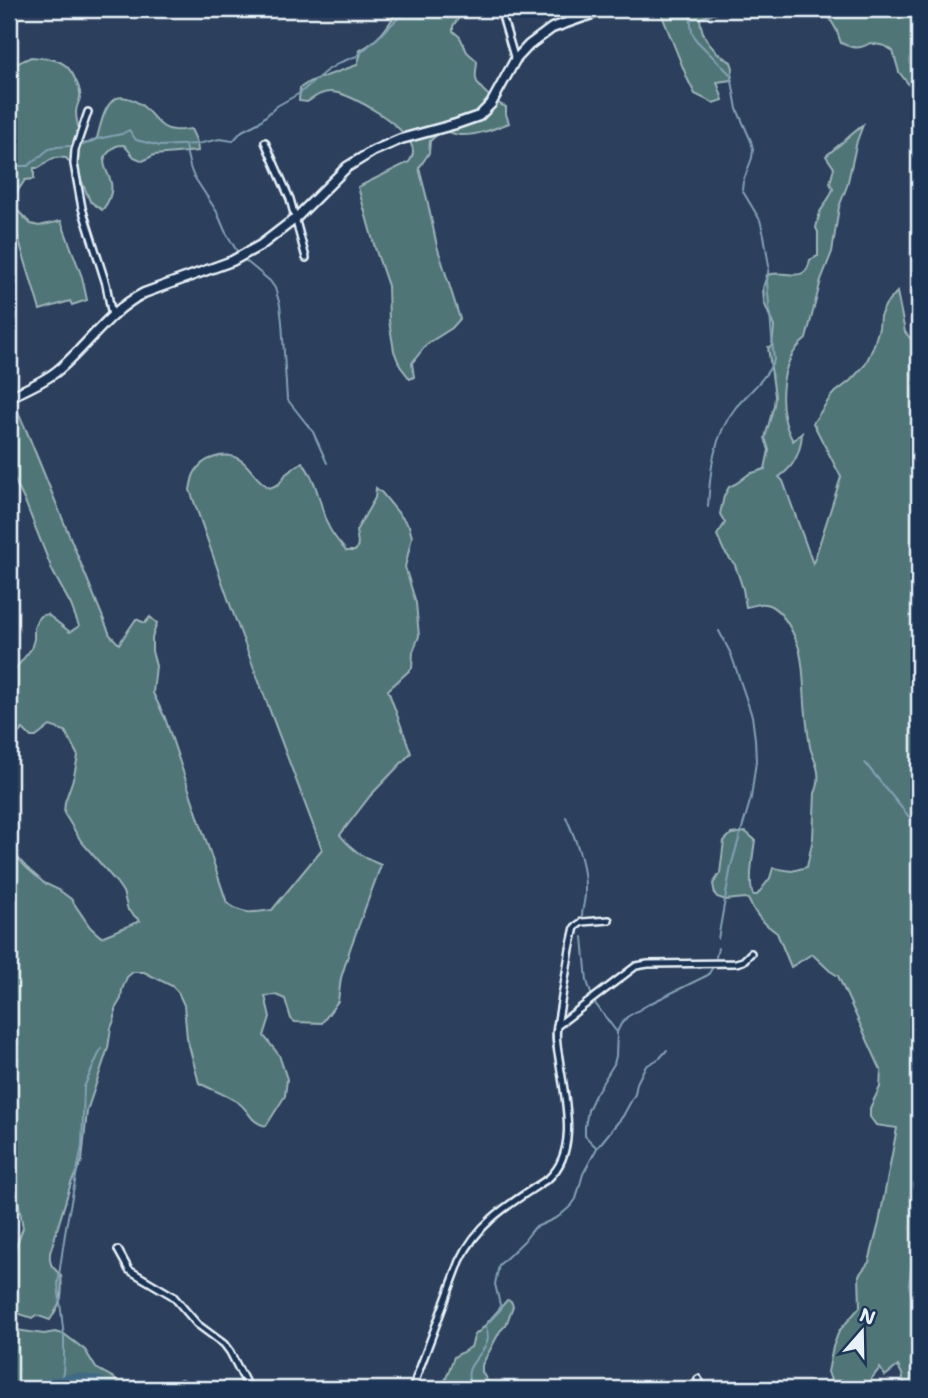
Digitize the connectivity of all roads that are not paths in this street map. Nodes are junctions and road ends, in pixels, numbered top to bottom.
1 (500, 9) edge
2 (606, 9) edge
3 (515, 60) junction
4 (88, 112) dead end
5 (265, 142) dead end
6 (296, 218) junction
7 (306, 258) dead end
8 (112, 316) junction
9 (9, 397) edge
10 (609, 920) dead end
11 (751, 953) dead end
12 (557, 1026) junction
13 (118, 1250) dead end
14 (698, 1379) dead end
15 (181, 1389) edge
16 (200, 1389) edge
17 (249, 1389) edge
18 (412, 1389) edge
19 (705, 1389) edge

1 - 3 street
2 - 3 street
3 - 6 street
4 - 8 street
5 - 6 street
6 - 7 street
6 - 8 street
8 - 9 street
10 - 12 street
11 - 12 street
12 - 18 street
13 - 17 street
14 - 19 street
15 - 16 street

